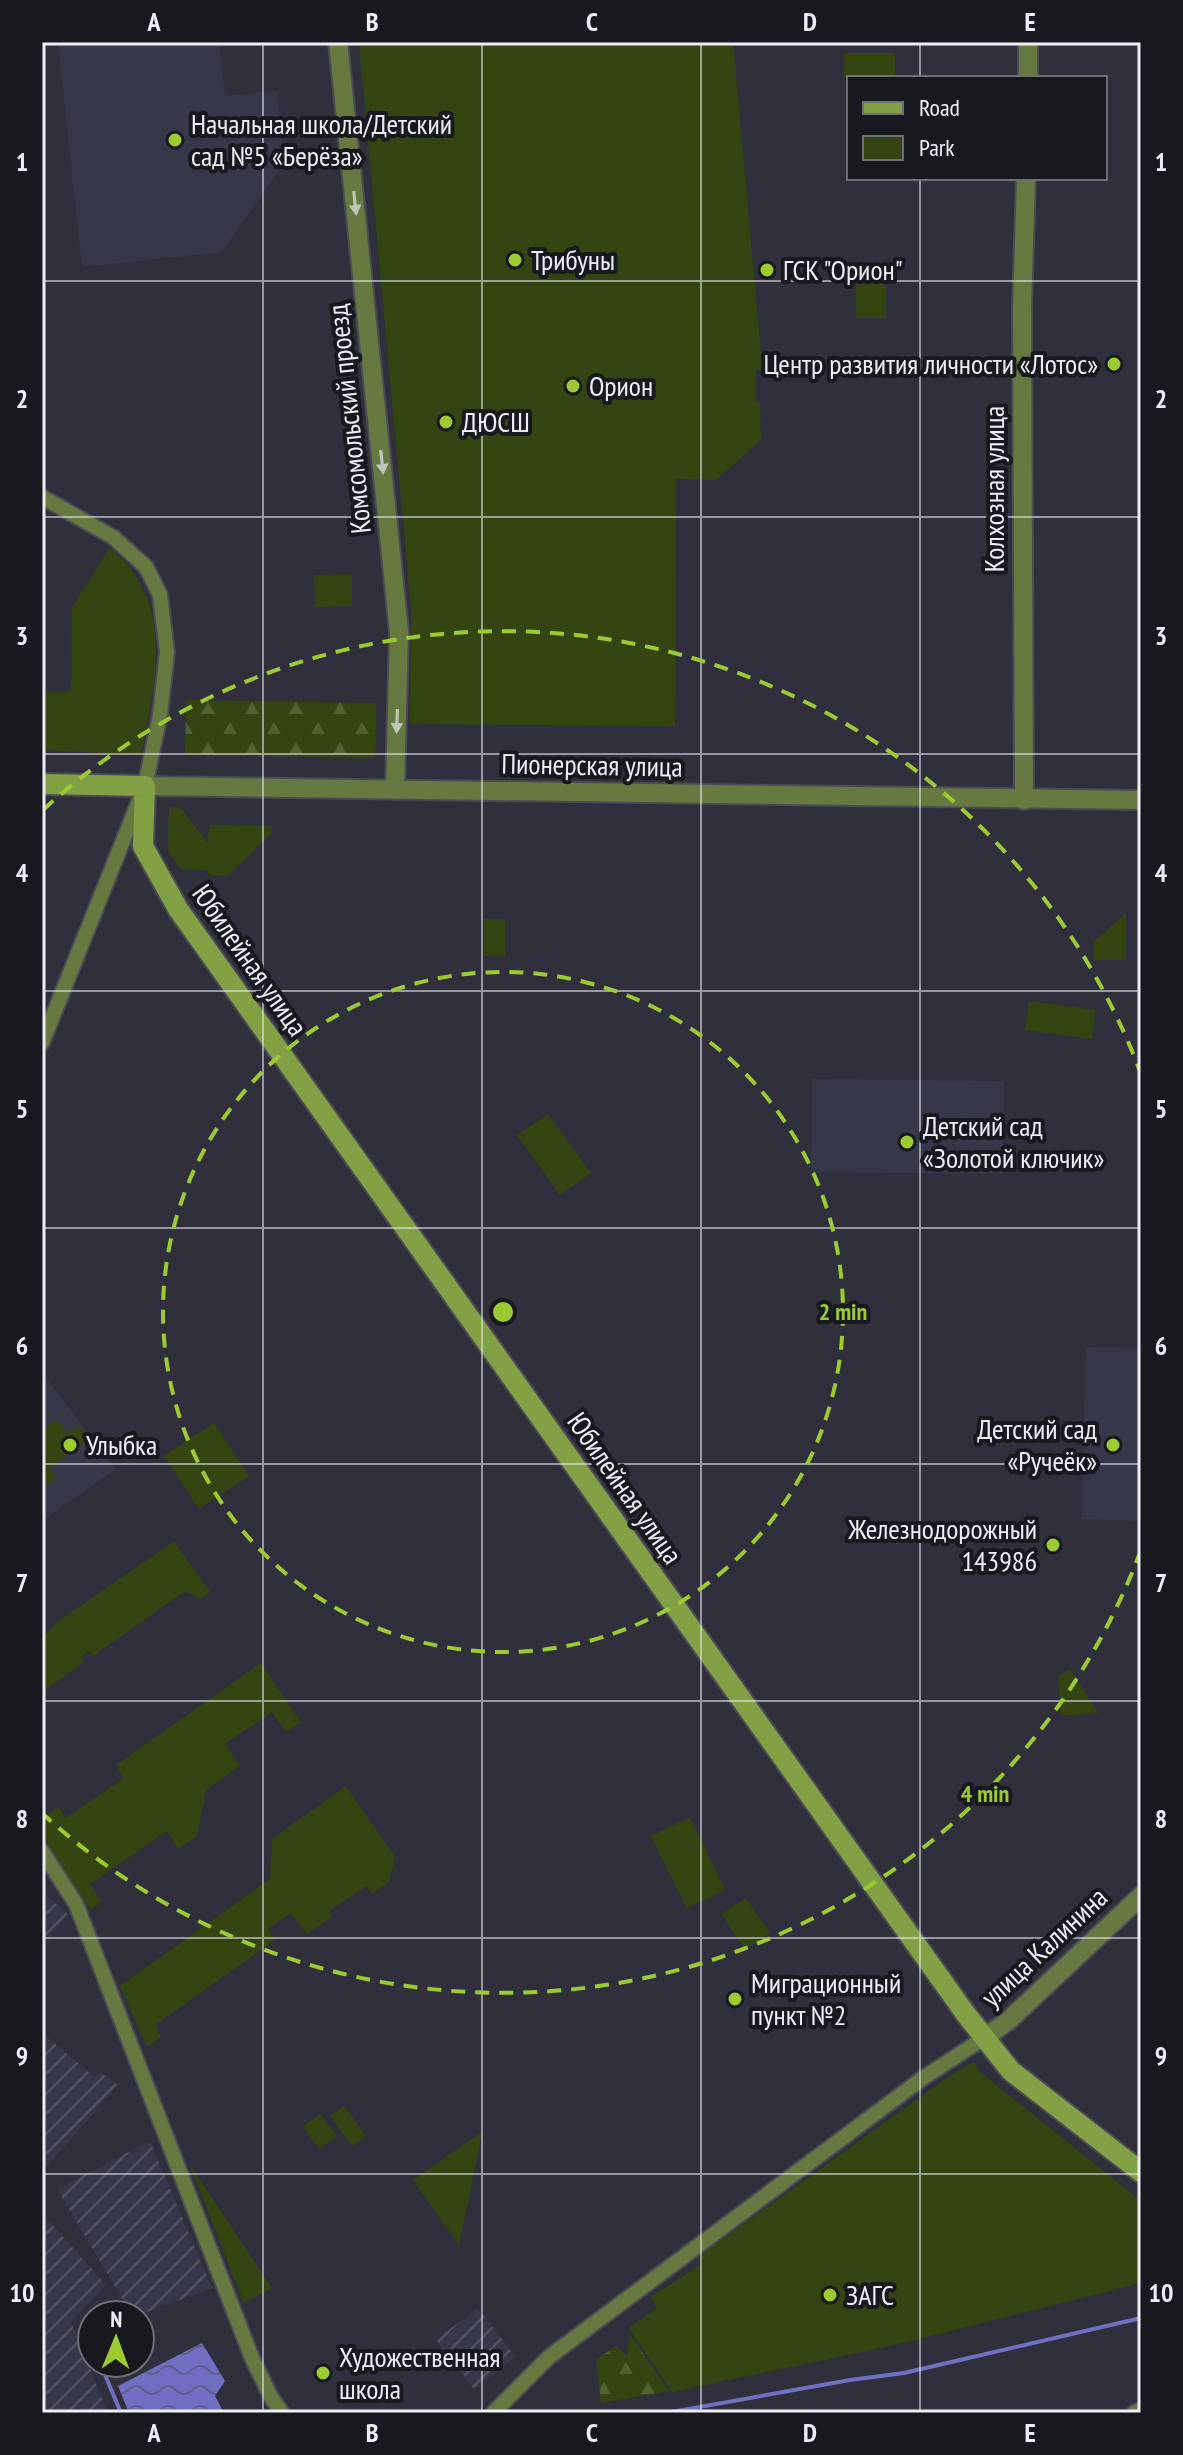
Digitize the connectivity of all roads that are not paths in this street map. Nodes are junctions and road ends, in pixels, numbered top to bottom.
1 (338, 42) edge
2 (1028, 42) edge
3 (1028, 76) edge
4 (1026, 180) edge
5 (42, 497) edge
6 (42, 784) edge
7 (145, 786) junction
8 (395, 790) junction
9 (1024, 800) junction
10 (1141, 800) edge
11 (122, 846) junction
12 (143, 846) junction
13 (42, 1043) edge
14 (42, 1851) edge
15 (1141, 1896) edge
16 (984, 2038) junction
17 (1141, 2172) edge
18 (1141, 2410) edge
19 (282, 2413) edge
20 (493, 2413) edge
21 (1134, 2413) edge

1 -> 8 street, Комсомольский проезд
2 - 3 street
4 - 9 street, Колхозная улица
5 - 7 street
6 - 7 main road, Пионерская улица
7 - 8 street, Пионерская улица
7 - 11 street
7 - 12 main road
8 - 9 street, Пионерская улица
9 - 10 street, Пионерская улица
11 - 12 street
11 - 13 street
12 - 16 main road, Юбилейная улица
14 - 19 street
15 - 16 street, улица Калинина
16 - 17 main road, Юбилейная улица
16 - 20 street
18 - 21 street

